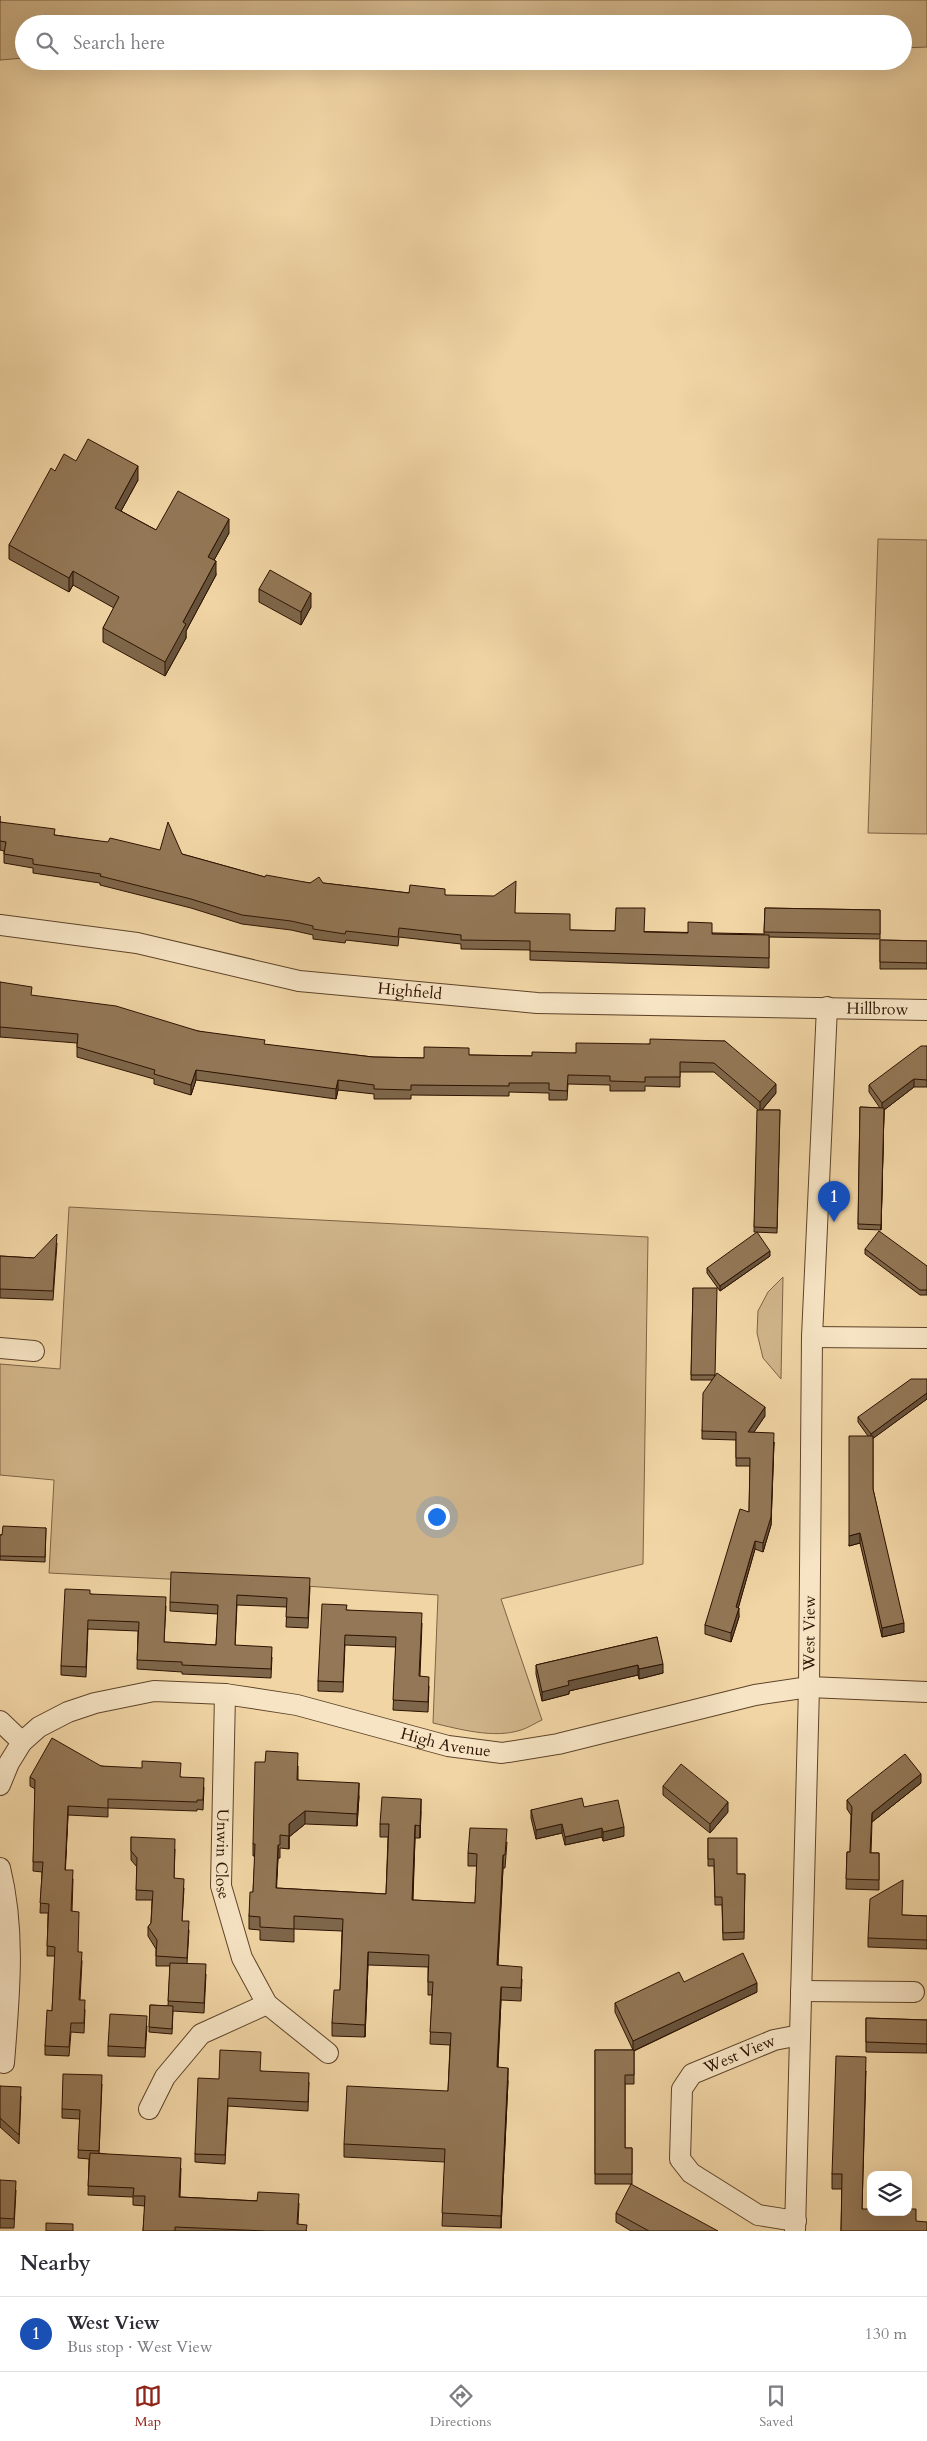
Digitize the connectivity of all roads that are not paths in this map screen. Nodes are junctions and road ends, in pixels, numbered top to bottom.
1 (0, 924) edge
2 (827, 1007) junction
3 (927, 1010) edge
4 (812, 1337) junction
5 (927, 1338) edge
6 (0, 1348) edge
7 (34, 1351) dead end
8 (809, 1687) junction
9 (927, 1692) edge
10 (224, 1694) junction
11 (0, 1721) edge
12 (22, 1742) junction
13 (0, 1784) edge
14 (0, 1868) edge
15 (801, 1991) junction
16 (914, 1992) dead end
17 (267, 2004) junction
18 (800, 2035) junction
19 (328, 2053) dead end
20 (4, 2063) dead end
21 (150, 2109) dead end
22 (796, 2226) edge

1 - 2 street, Highfield
2 - 3 street, Hillbrow
2 - 4 street, West View
4 - 5 street
4 - 8 street, West View
6 - 7 street
8 - 9 street, High Avenue
8 - 10 street, High Avenue
8 - 15 street, West View
10 - 12 street, High Avenue
10 - 17 street, Unwin Close
11 - 12 street
12 - 13 street, High Avenue
14 - 20 street
15 - 16 street
15 - 18 street, West View
17 - 19 street, Unwin Close
17 - 21 street
18 - 22 street, West View
18 - 22 street, West View

